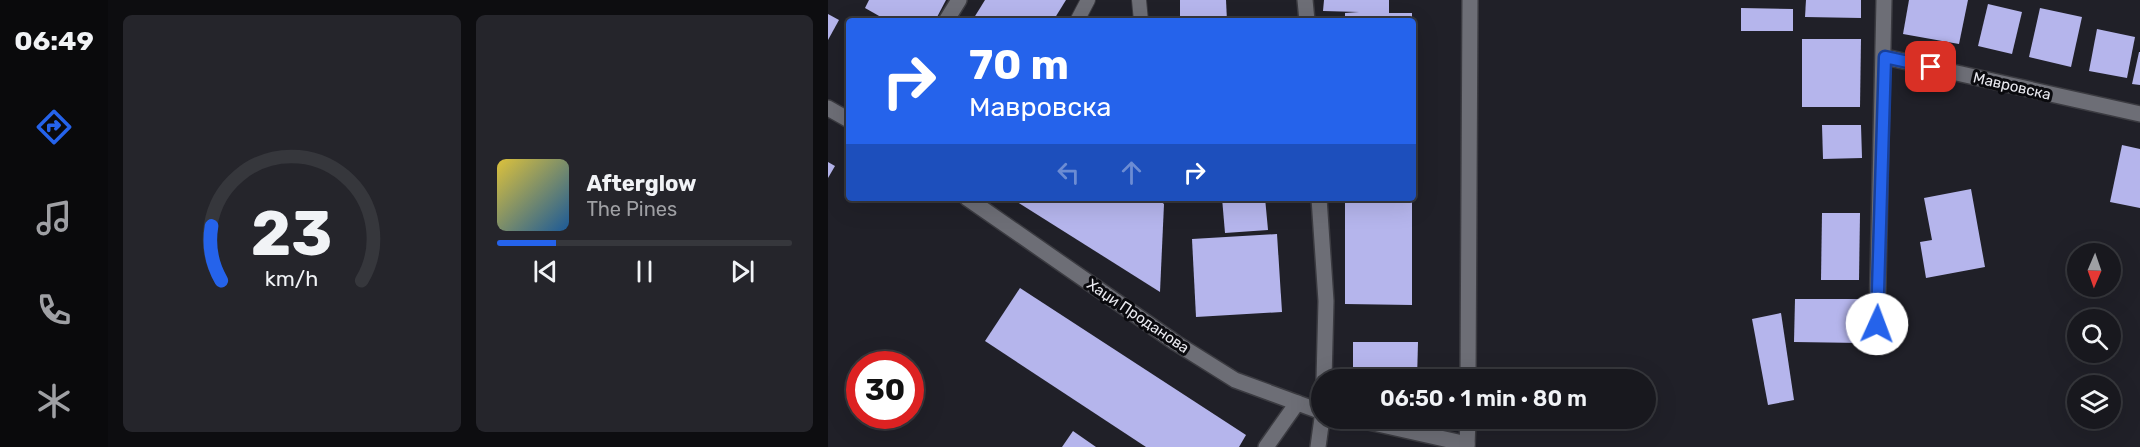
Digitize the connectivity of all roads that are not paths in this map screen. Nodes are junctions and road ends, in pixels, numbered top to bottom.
1 (959, 0) edge
2 (1088, 0) edge
3 (1139, 0) edge
4 (1305, 0) edge
5 (1470, 0) edge
6 (1884, 0) edge
7 (948, 18) edge
8 (1079, 18) edge
9 (1141, 18) edge
10 (1307, 18) edge
11 (1885, 57) junction
12 (828, 108) edge
13 (2140, 114) edge
14 (846, 118) edge
15 (971, 201) edge
16 (1319, 201) edge
17 (1877, 324) dead end
18 (1323, 369) edge
19 (1468, 369) edge
20 (1297, 403) junction
21 (1311, 408) edge
22 (1320, 429) edge
23 (1397, 429) edge
24 (1467, 429) edge
25 (1467, 446) edge
26 (1266, 447) edge
27 (1318, 447) edge

1 - 7 street
2 - 8 lane
3 - 9 lane
4 - 10 street
5 - 19 street
6 - 11 street
11 - 13 street, Мавровска
11 - 17 street
12 - 14 street
15 - 20 street, Хаџи Проданова
16 - 18 street
20 - 21 street, Хаџи Проданова
20 - 26 street
22 - 27 street
23 - 25 street
24 - 25 street

